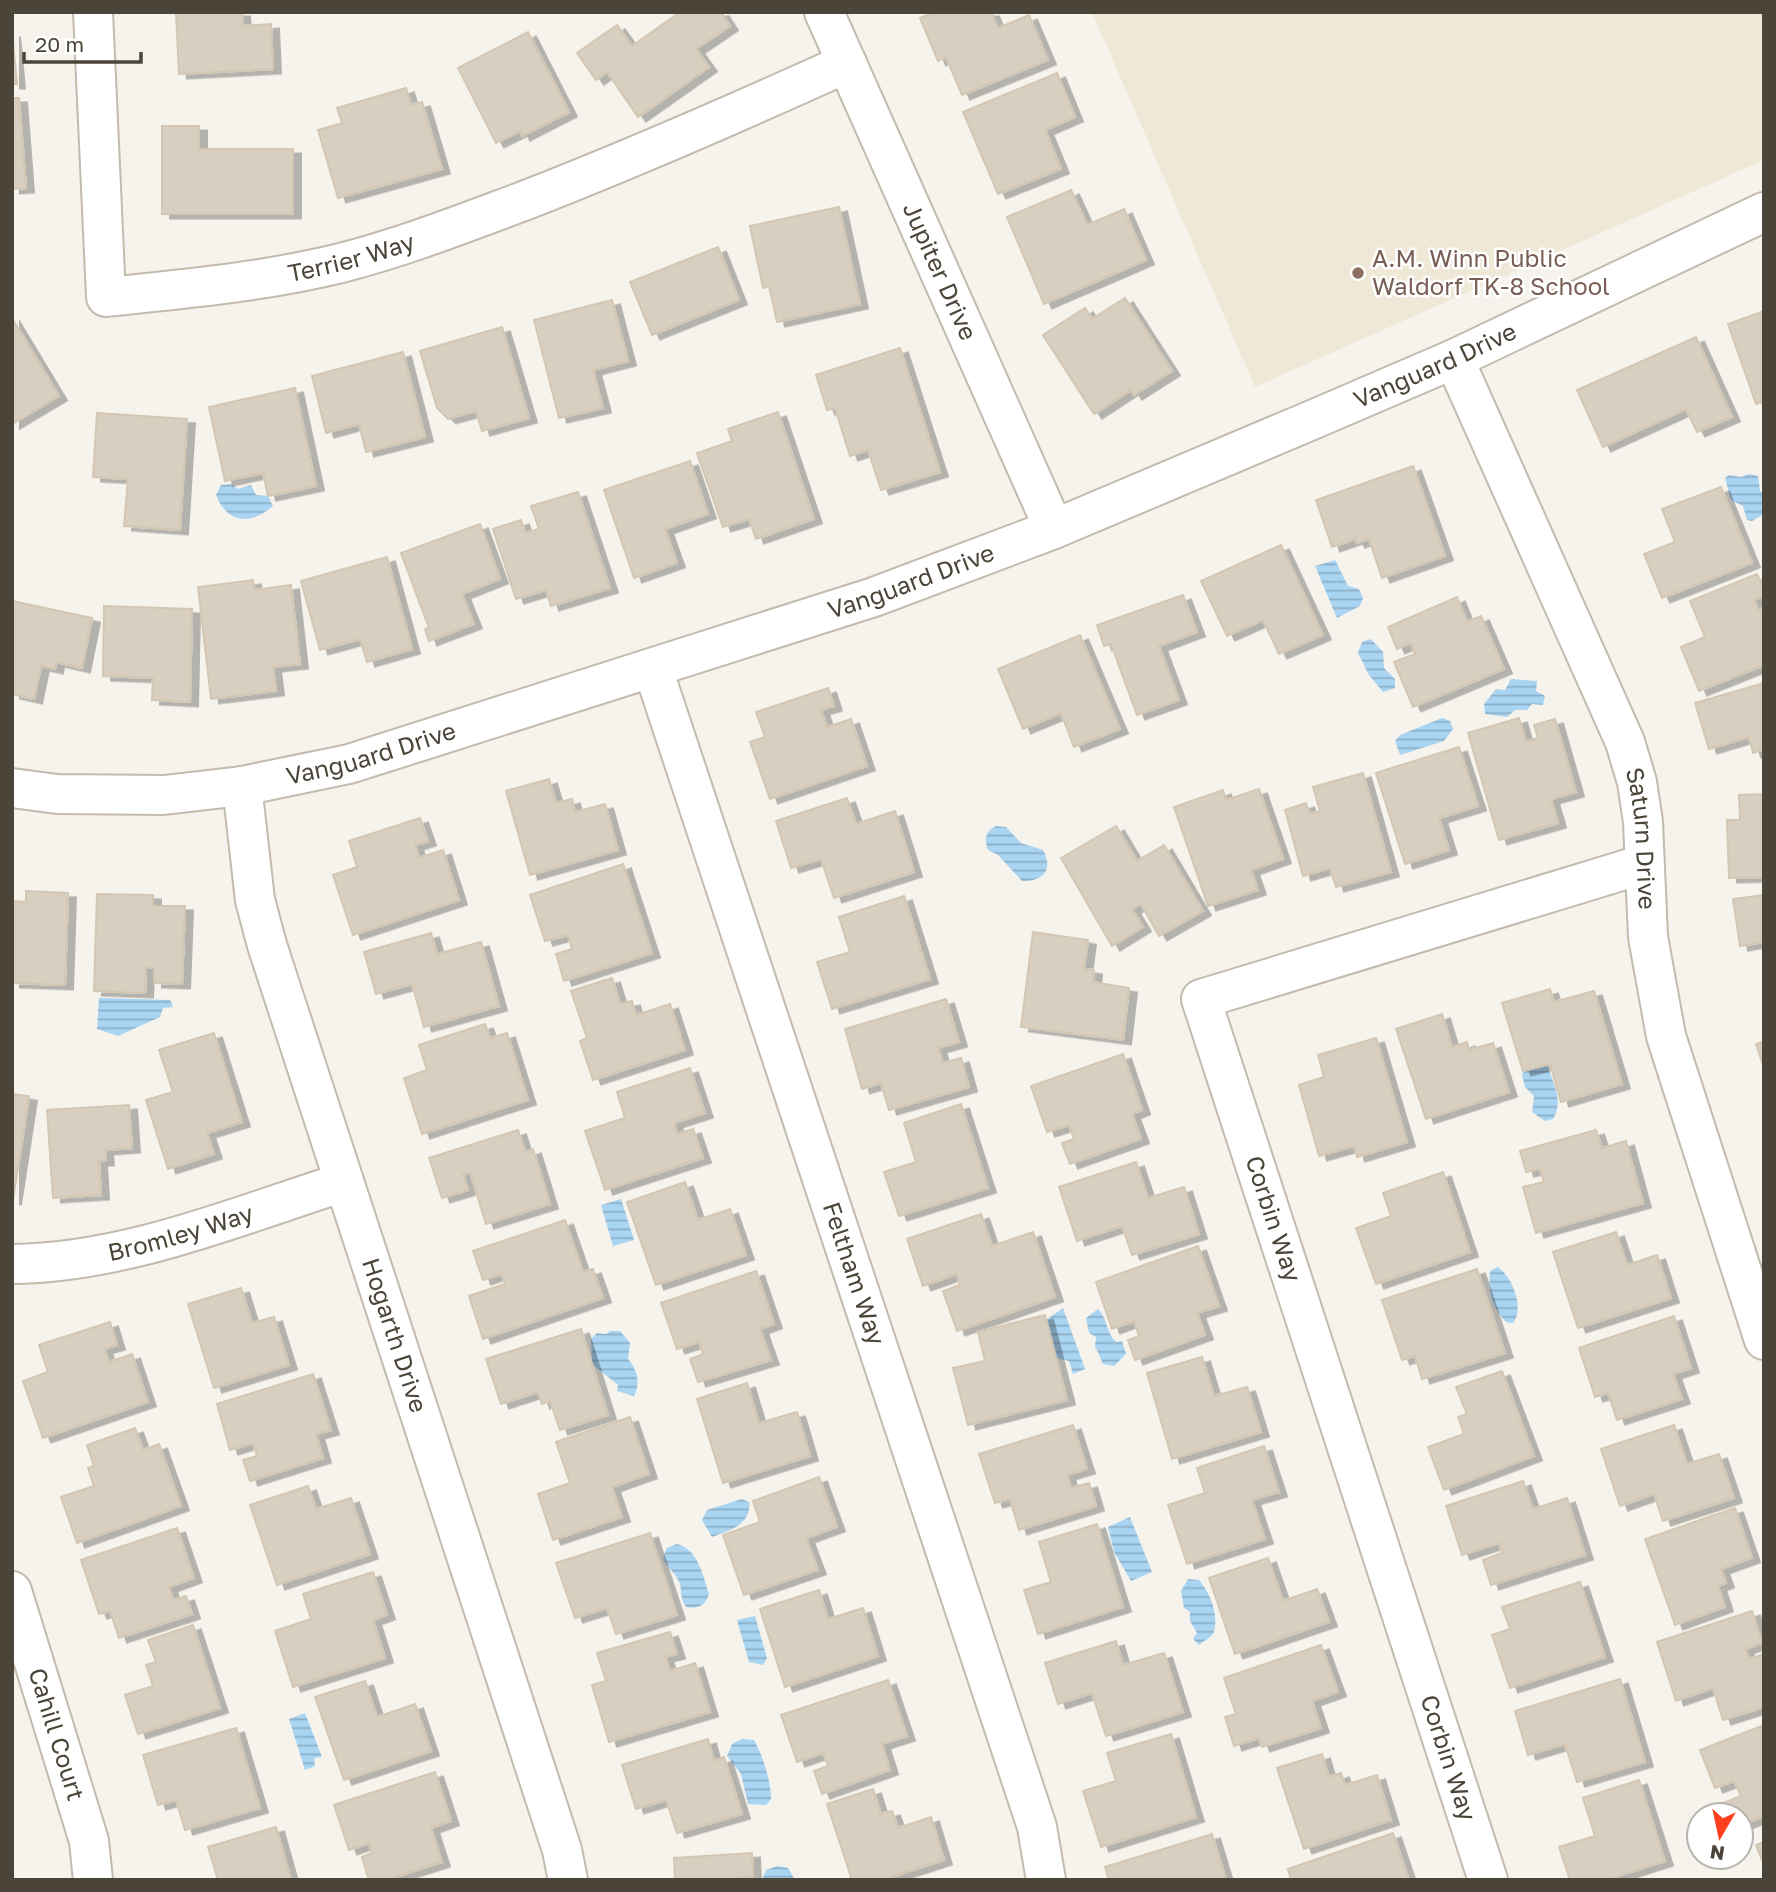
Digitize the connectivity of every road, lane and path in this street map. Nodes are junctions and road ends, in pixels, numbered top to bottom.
1 (93, 12) edge
2 (824, 12) edge
3 (847, 63) junction
4 (1764, 212) edge
5 (1454, 359) junction
6 (1054, 529) junction
7 (653, 669) junction
8 (242, 786) junction
9 (12, 788) edge
10 (1644, 864) junction
11 (344, 1181) junction
12 (12, 1264) edge
13 (1764, 1340) edge
14 (12, 1591) edge
15 (93, 1880) edge
16 (568, 1880) edge
17 (1046, 1880) edge
18 (1488, 1880) edge

1 - 3 street, Terrier Way
2 - 3 street, Jupiter Drive
3 - 6 street, Jupiter Drive
4 - 5 street, Vanguard Drive
5 - 6 street, Vanguard Drive
5 - 10 street, Saturn Drive
6 - 7 street, Vanguard Drive
7 - 8 street, Vanguard Drive
7 - 17 street, Feltham Way
8 - 9 street, Vanguard Drive
8 - 11 street, Hogarth Drive
10 - 13 street, Saturn Drive
10 - 18 street, Corbin Way
11 - 12 street, Bromley Way
11 - 16 street, Hogarth Drive
14 - 15 street, Cahill Court

